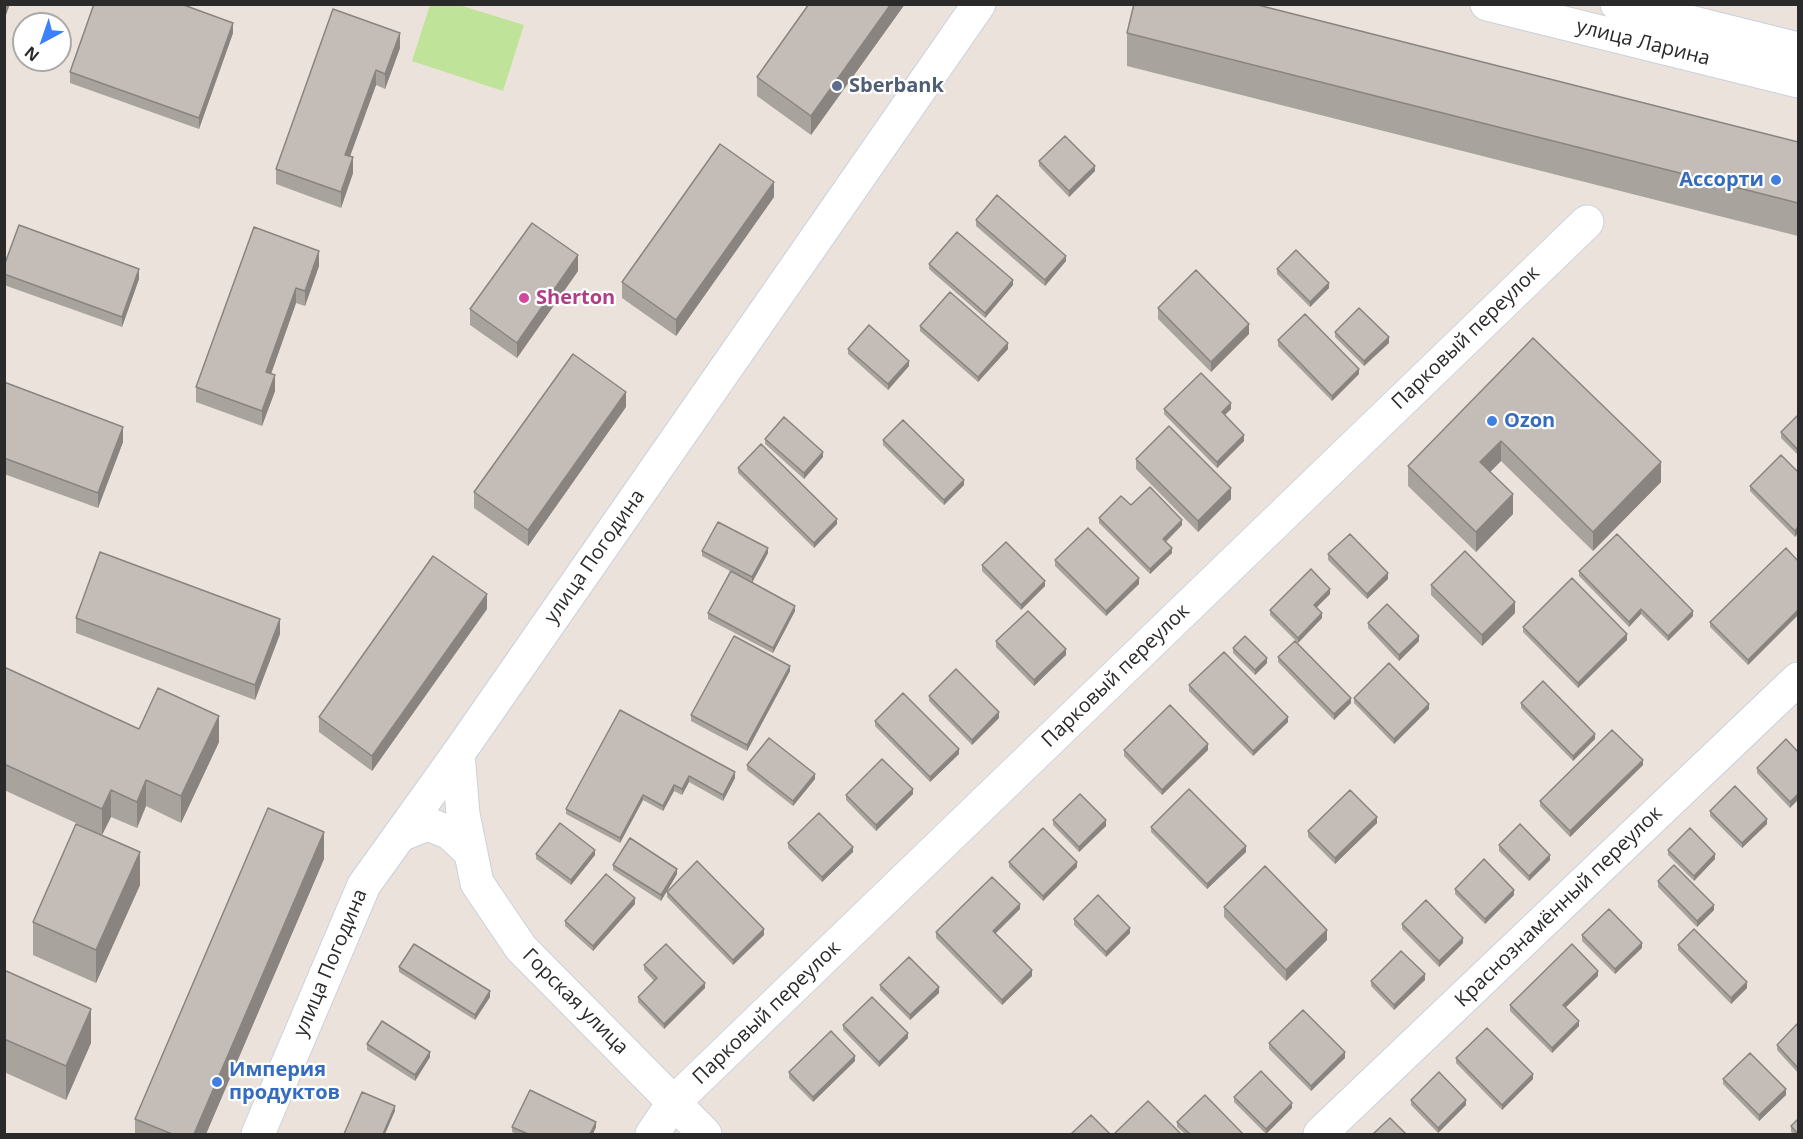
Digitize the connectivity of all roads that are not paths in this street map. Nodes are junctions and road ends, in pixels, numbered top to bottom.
1 (979, 4) edge
2 (1487, 4) edge
3 (1617, 4) edge
4 (1798, 49) edge
5 (1798, 81) edge
6 (1587, 222) dead end
7 (1798, 679) edge
8 (458, 754) junction
9 (400, 834) junction
10 (471, 853) junction
11 (674, 1102) junction
12 (258, 1134) edge
13 (652, 1134) edge
14 (705, 1134) edge
15 (1320, 1134) edge

1 - 8 street, улица Погодина
2 - 5 street, улица Ларина
3 - 4 street, улица Ларина
6 - 11 street, Парковый переулок
7 - 15 street, Краснознамённый переулок
8 - 9 street, улица Погодина
8 - 10 street, Горская улица
9 - 10 street
9 - 12 street, улица Погодина
10 - 11 street, Горская улица
11 - 13 street, Парковый переулок
11 - 14 street, Горская улица

